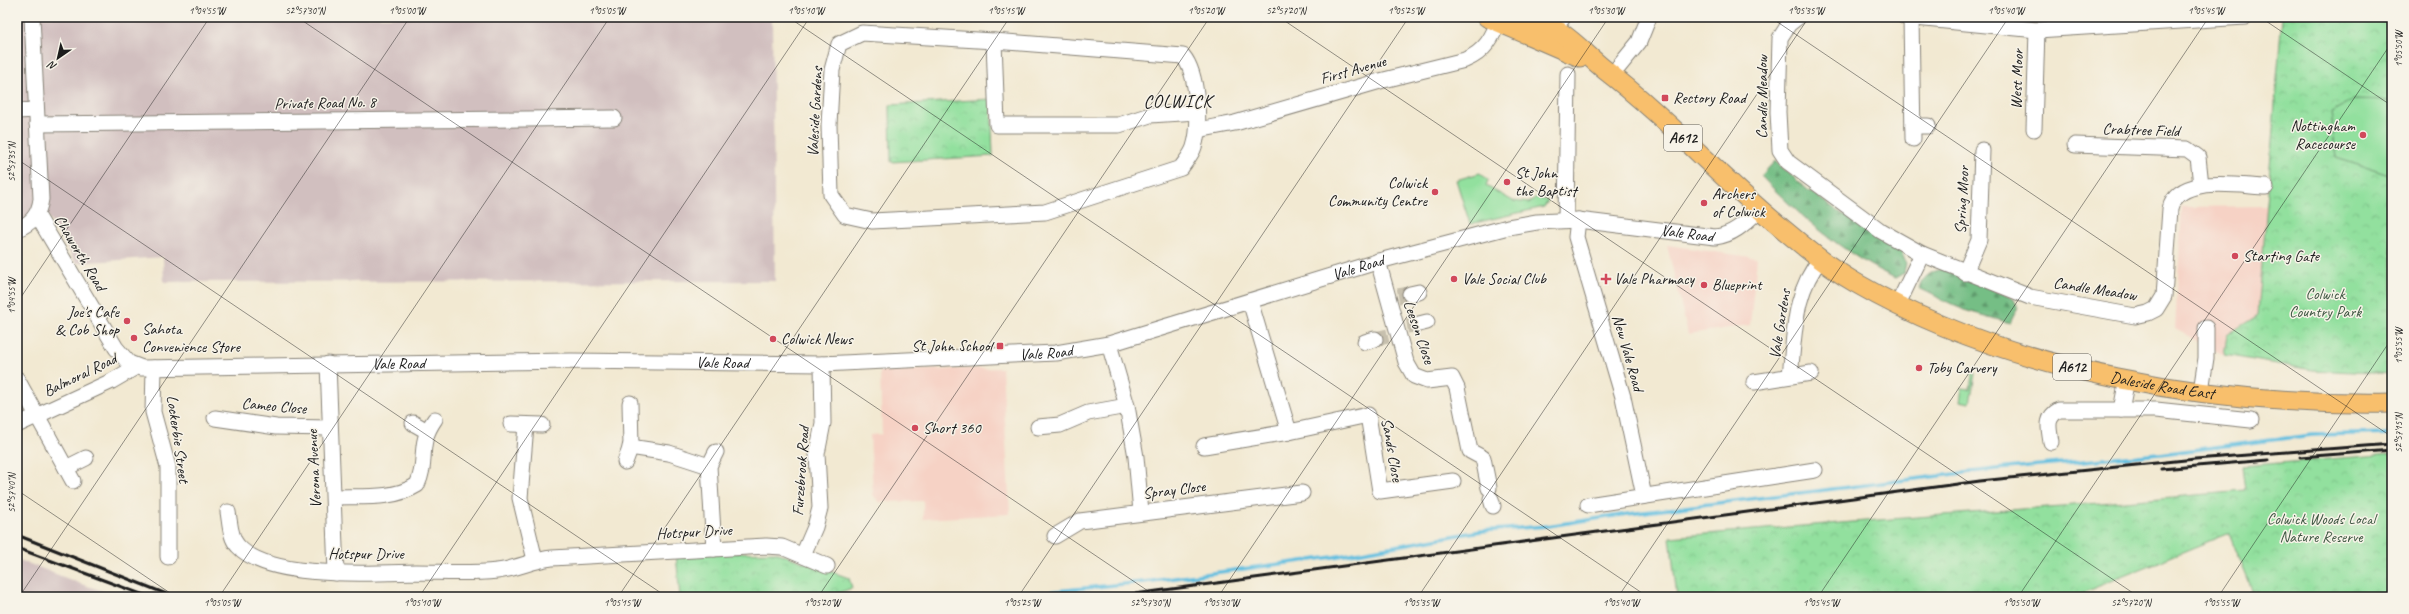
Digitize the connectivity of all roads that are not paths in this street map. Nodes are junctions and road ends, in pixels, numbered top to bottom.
1 (32, 17) edge
2 (1529, 17) edge
3 (1649, 17) edge
4 (1798, 17) edge
5 (1905, 17) edge
6 (1911, 17) edge
7 (2245, 17) edge
8 (1495, 18) edge
9 (2037, 30) junction
10 (994, 41) junction
11 (1608, 72) junction
12 (1568, 74) dead end
13 (17, 110) edge
14 (1197, 112) junction
15 (36, 117) junction
16 (614, 118) dead end
17 (1928, 126) dead end
18 (2034, 129) dead end
19 (1198, 130) junction
20 (2075, 146) dead end
21 (1982, 150) dead end
22 (2201, 185) junction
23 (2266, 187) dead end
24 (1760, 209) junction
25 (37, 215) junction
26 (1572, 220) junction
27 (17, 229) edge
28 (1922, 254) junction
29 (1821, 259) junction
30 (1378, 261) junction
31 (1965, 273) junction
32 (1250, 301) junction
33 (1898, 304) junction
34 (2206, 328) dead end
35 (1109, 344) junction
36 (328, 364) junction
37 (822, 364) junction
38 (136, 367) junction
39 (154, 368) junction
40 (1811, 373) dead end
41 (1790, 375) junction
42 (17, 379) edge
43 (2127, 379) junction
44 (1754, 382) dead end
45 (2201, 391) junction
46 (630, 403) dead end
47 (2392, 403) edge
48 (1127, 406) junction
49 (2121, 410) junction
50 (37, 416) junction
51 (216, 418) dead end
52 (2245, 422) dead end
53 (413, 423) dead end
54 (511, 424) dead end
55 (17, 425) edge
56 (526, 425) junction
57 (542, 425) dead end
58 (1038, 427) dead end
59 (330, 428) junction
60 (1289, 432) junction
61 (2051, 442) dead end
62 (1204, 446) dead end
63 (630, 447) junction
64 (716, 452) dead end
65 (86, 458) dead end
66 (625, 462) dead end
67 (709, 466) junction
68 (1815, 470) dead end
69 (1453, 481) dead end
70 (1302, 493) dead end
71 (1644, 496) junction
72 (334, 497) junction
73 (1491, 497) dead end
74 (1588, 505) dead end
75 (228, 512) dead end
76 (1141, 512) junction
77 (1055, 536) dead end
78 (714, 549) junction
79 (803, 555) junction
80 (168, 557) dead end
81 (535, 560) junction
82 (827, 566) dead end
83 (336, 573) junction

1 - 15 street
2 - 11 main road, A612
3 - 11 street
4 - 28 street, Candle Meadow
5 - 6 street
6 - 9 street
6 - 17 street
7 - 9 street
8 - 11 main road, A612
8 - 19 street, First Avenue
9 - 18 street, West Moor
10 - 14 street, Valeside Gardens
10 - 14 street
10 - 19 street, Valeside Gardens
11 - 24 main road, A612
12 - 26 street
13 - 15 street, Private Road No. 8
14 - 19 street, Valeside Gardens
15 - 16 street, Private Road No. 8
15 - 25 street
20 - 22 street, Crabtree Field
21 - 31 street, Spring Moor
22 - 23 street, Candle Meadow
22 - 31 street, Candle Meadow
24 - 26 street, Vale Road
24 - 29 main road, A612
25 - 27 street, Chaworth Road
25 - 38 street, Chaworth Road
26 - 30 street, Vale Road
26 - 71 street, New Vale Road
28 - 31 street, Candle Meadow
28 - 33 street
29 - 33 main road, A612
29 - 41 street, Vale Gardens
30 - 32 street, Vale Road
30 - 73 street, Leeson Close
32 - 35 street, Vale Road
32 - 60 street
33 - 43 main road, Daleside Road East / A612
34 - 45 street
35 - 37 street, Vale Road
35 - 48 street
36 - 37 street, Vale Road
36 - 39 street, Vale Road
36 - 59 street, Verona Avenue
37 - 79 street, Furzebrook Road
38 - 39 street, Vale Road
38 - 50 street, Balmoral Road
39 - 80 street, Lockerbie Street
40 - 41 street, Vale Gardens
41 - 44 street, Vale Gardens
42 - 50 street
43 - 45 main road, Daleside Road East / A612
43 - 49 street
45 - 47 main road, Daleside Road East / A612
46 - 63 street
48 - 58 street
48 - 76 street
49 - 52 street
49 - 61 street
50 - 55 street, Balmoral Road
50 - 65 street
51 - 59 street, Cameo Close
53 - 72 street
54 - 56 street
56 - 57 street
56 - 81 street
59 - 72 street, Verona Avenue
60 - 62 street
60 - 69 street, Sands Close
63 - 66 street
63 - 67 street
64 - 67 street
67 - 78 street
68 - 71 street
70 - 76 street, Spray Close
71 - 74 street
72 - 83 street, Verona Avenue
75 - 83 street, Hotspur Drive
76 - 77 street, Spray Close
78 - 79 street, Hotspur Drive
78 - 81 street, Hotspur Drive
79 - 82 street, Hotspur Drive
81 - 83 street, Hotspur Drive

